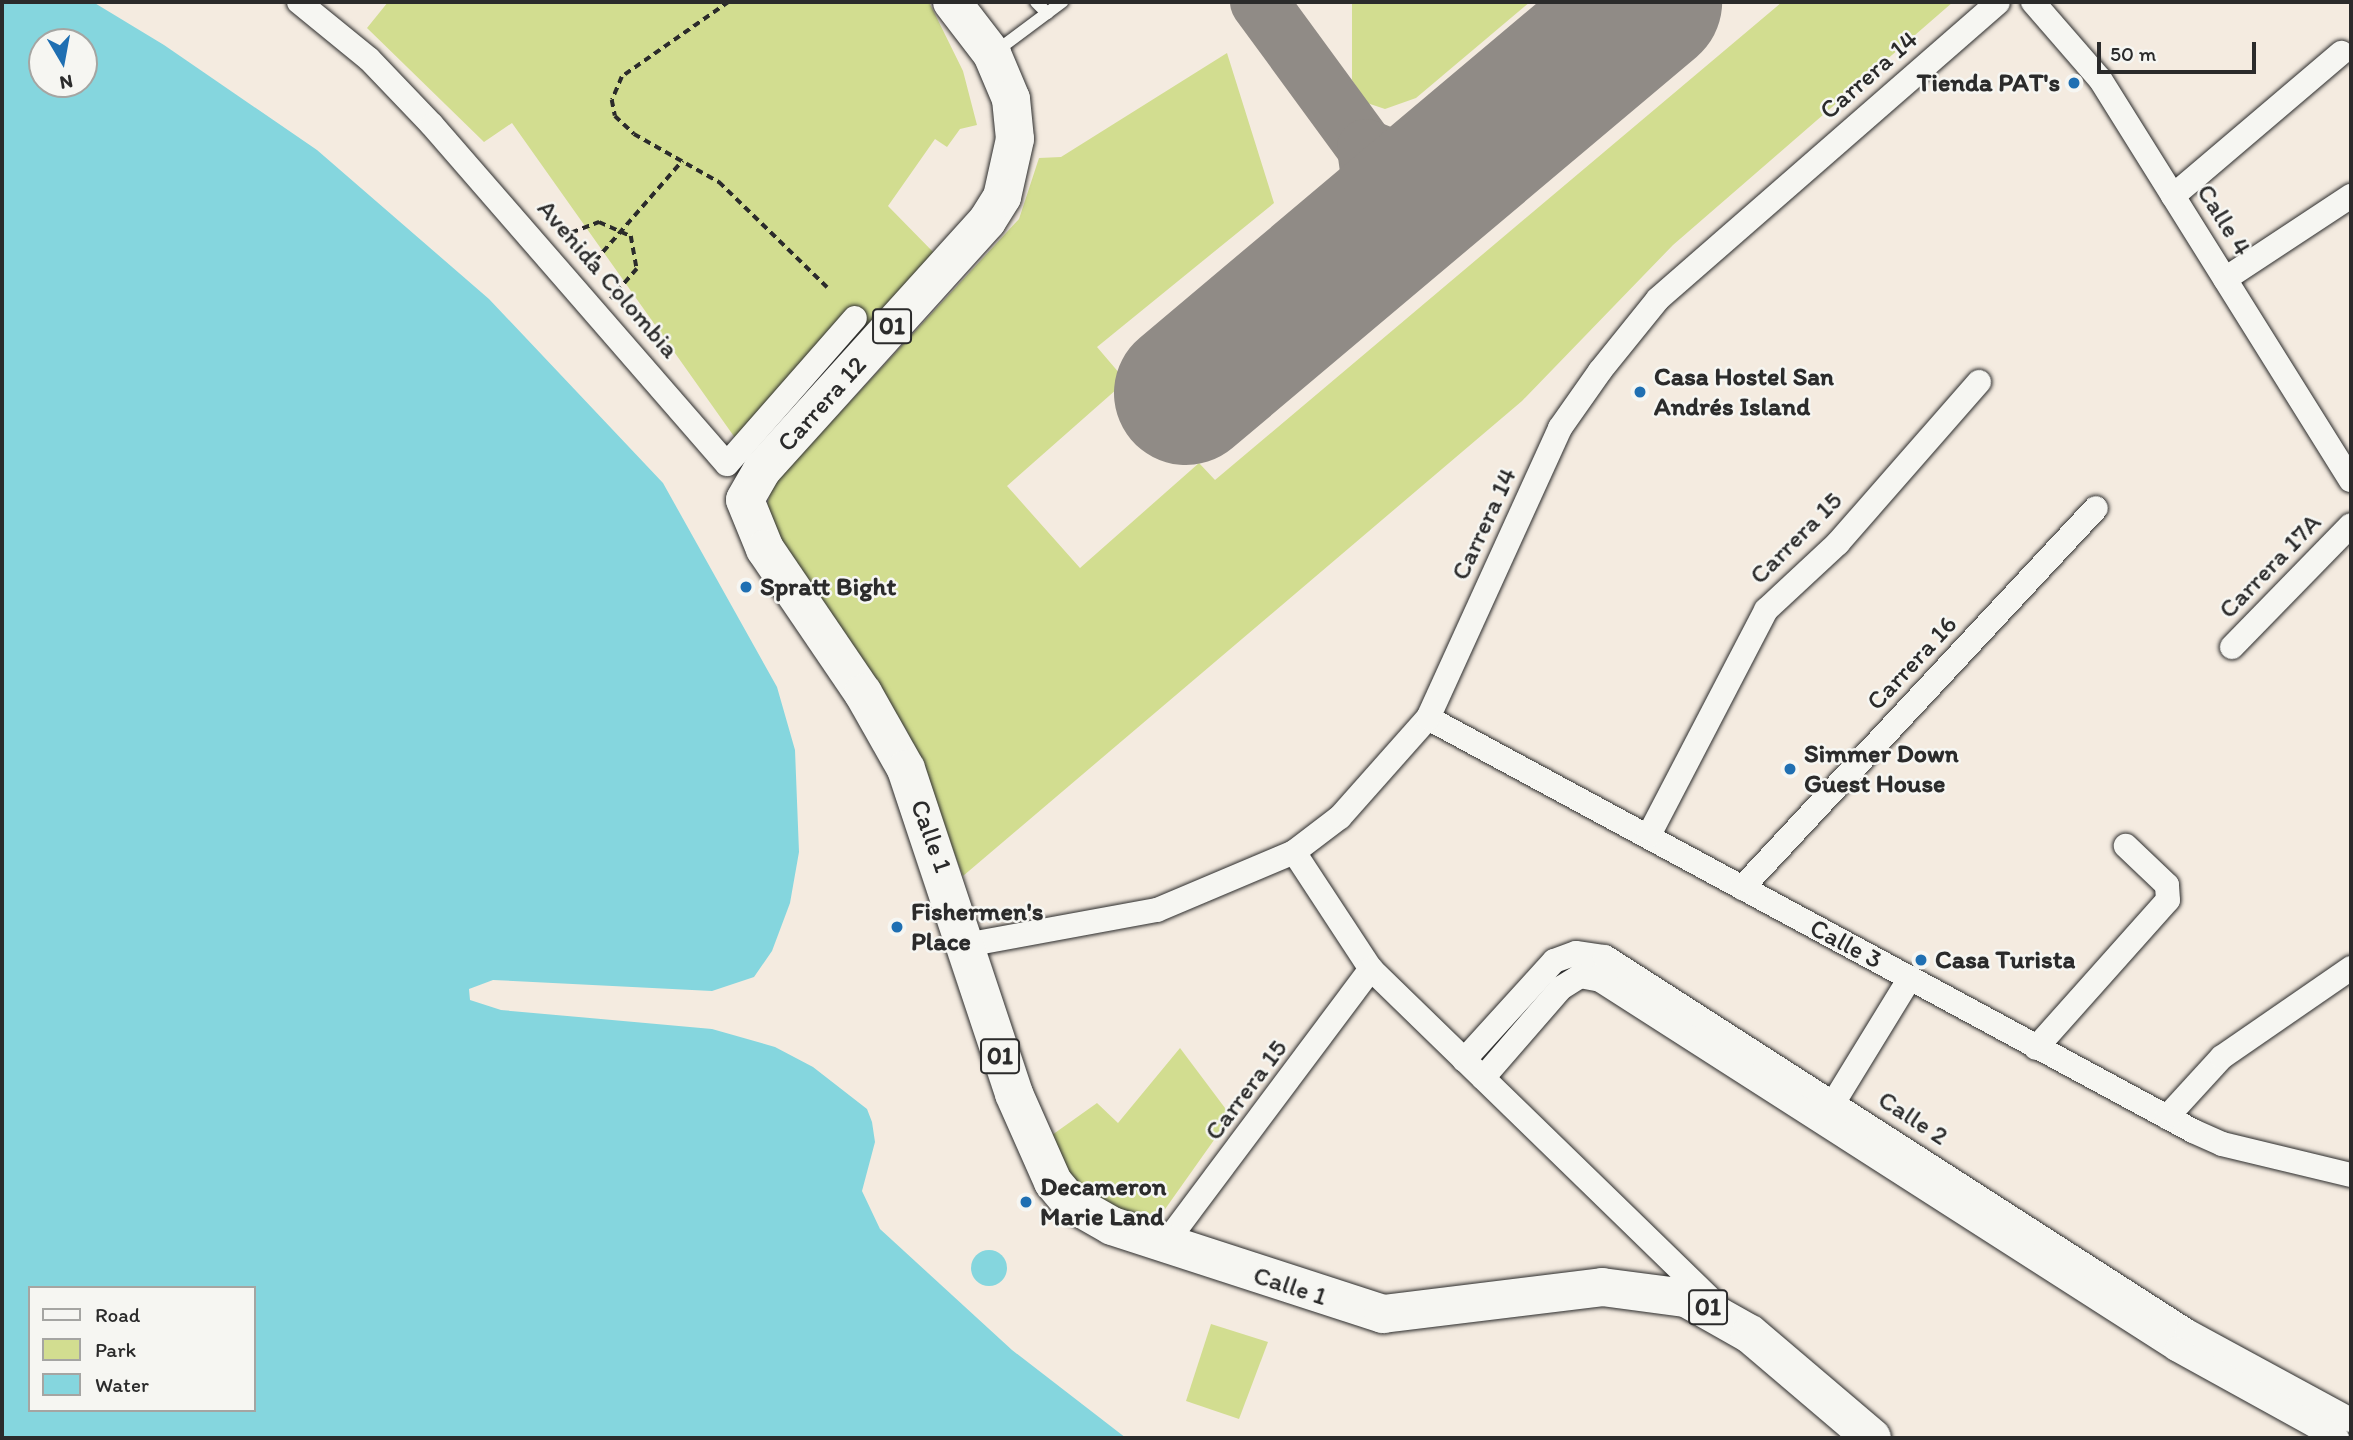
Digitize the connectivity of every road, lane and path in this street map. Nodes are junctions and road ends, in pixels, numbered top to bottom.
1 (299, 2) edge
2 (729, 2) edge
3 (952, 2) edge
4 (1036, 2) edge
5 (1062, 2) edge
6 (1998, 2) edge
7 (2033, 2) edge
8 (1047, 13) junction
9 (2341, 53) dead end
10 (992, 54) junction
11 (682, 161) junction
12 (2173, 195) junction
13 (2351, 196) edge
14 (624, 228) junction
15 (541, 246) junction
16 (2225, 279) junction
17 (575, 285) junction
18 (827, 287) dead end
19 (598, 313) junction
20 (855, 318) dead end
21 (1979, 382) dead end
22 (2351, 480) edge
23 (745, 500) joint
24 (2095, 508) dead end
25 (2351, 525) edge
26 (2232, 647) dead end
27 (1428, 718) junction
28 (1649, 835) junction
29 (2126, 846) dead end
30 (1294, 852) junction
31 (1741, 888) junction
32 (966, 945) junction
33 (1578, 964) junction
34 (2351, 968) edge
35 (1371, 969) junction
36 (1910, 978) junction
37 (2036, 1048) junction
38 (1464, 1060) junction
39 (1483, 1078) junction
40 (1828, 1112) junction
41 (2167, 1117) junction
42 (2351, 1175) edge
43 (1165, 1244) junction
44 (1727, 1317) junction
45 (2181, 1340) junction
46 (2351, 1420) edge
47 (1872, 1438) edge
48 (2337, 1438) edge

1 - 15 street, Avenida Colombia
2 - 11 path
3 - 10 highway, 01
4 - 8 lane
5 - 8 lane
6 - 27 street, Carrera 14
7 - 12 street, Calle 4
8 - 10 lane
9 - 12 street
10 - 23 highway, Carrera 12 / 01
11 - 14 path
11 - 18 path
12 - 16 street, Calle 4
13 - 16 street
14 - 15 path
14 - 17 path
14 - 19 path
15 - 17 street, Avenida Colombia
16 - 22 street, Calle 4
17 - 19 street, Avenida Colombia
19 - 20 street, Avenida Colombia
21 - 28 street, Carrera 15
23 - 32 highway, Calle 1 / 01
24 - 31 street, Carrera 16
25 - 26 street, Carrera 17A
27 - 28 street, Calle 3
27 - 30 street, Carrera 14
28 - 31 street, Calle 3
29 - 37 street
30 - 32 street, Carrera 14
30 - 35 street
31 - 36 street, Calle 3
32 - 43 highway, Calle 1 / 01
33 - 38 street
33 - 39 street
33 - 40 street, Calle 2
34 - 41 street
35 - 38 street
35 - 43 street, Carrera 15
36 - 37 street, Calle 3
36 - 40 street
37 - 41 street, Calle 3
38 - 39 street
39 - 44 street
40 - 45 street, Calle 2
41 - 42 street, Calle 3
43 - 44 highway, Calle 1 / 01
44 - 47 highway, 01
45 - 46 street, Calle 2
45 - 48 street, Calle 2

